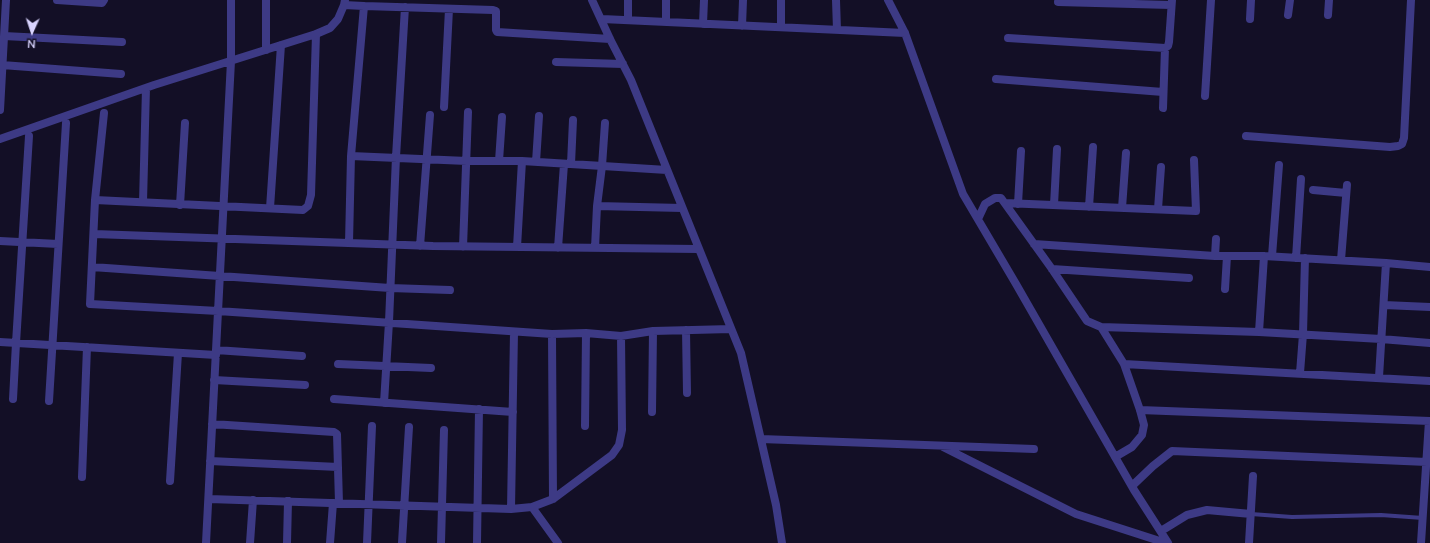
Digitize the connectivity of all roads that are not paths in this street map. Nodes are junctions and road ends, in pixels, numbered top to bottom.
1 (6, 0) edge
2 (57, 0) edge
3 (104, 0) edge
4 (231, 0) edge
5 (266, 0) edge
6 (592, 0) edge
7 (628, 0) edge
8 (666, 0) edge
9 (704, 0) edge
10 (743, 0) edge
11 (782, 0) edge
12 (836, 0) edge
13 (888, 0) edge
14 (1211, 0) edge
15 (1251, 0) edge
16 (1290, 0) edge
17 (1329, 0) edge
18 (1412, 0) edge
19 (344, 2) edge
20 (1058, 2) dead end
21 (1171, 3) edge
22 (364, 6) junction
23 (405, 7) junction
24 (449, 9) junction
25 (1288, 15) dead end
26 (1328, 15) dead end
27 (602, 19) junction
28 (1250, 19) dead end
29 (628, 20) junction
30 (666, 22) junction
31 (703, 24) junction
32 (742, 26) junction
33 (781, 27) junction
34 (837, 30) junction
35 (905, 33) junction
36 (316, 34) junction
37 (4, 36) junction
38 (1008, 38) dead end
39 (610, 39) junction
40 (122, 42) dead end
41 (281, 45) junction
42 (1165, 48) junction
43 (266, 50) junction
44 (231, 61) junction
45 (556, 62) dead end
46 (623, 64) junction
47 (2, 65) junction
48 (121, 74) dead end
49 (996, 79) dead end
50 (146, 88) junction
51 (1163, 92) junction
52 (1205, 96) dead end
53 (444, 108) dead end
54 (1162, 108) dead end
55 (0, 110) edge
56 (468, 112) dead end
57 (104, 113) dead end
58 (430, 115) dead end
59 (539, 116) dead end
60 (502, 117) dead end
61 (573, 120) dead end
62 (66, 122) dead end
63 (185, 123) dead end
64 (605, 123) dead end
65 (29, 136) dead end
66 (1246, 136) dead end
67 (0, 139) edge
68 (1093, 147) dead end
69 (1056, 149) dead end
70 (1021, 151) dead end
71 (1126, 153) dead end
72 (351, 156) junction
73 (396, 157) junction
74 (427, 158) junction
75 (1194, 160) dead end
76 (467, 161) junction
77 (499, 161) junction
78 (522, 161) junction
79 (536, 162) junction
80 (567, 164) junction
81 (1279, 165) dead end
82 (602, 166) junction
83 (1161, 167) dead end
84 (667, 170) junction
85 (1301, 179) dead end
86 (1313, 190) dead end
87 (96, 200) junction
88 (143, 202) junction
89 (1005, 203) junction
90 (1018, 204) junction
91 (180, 205) junction
92 (1054, 205) junction
93 (597, 206) junction
94 (223, 207) junction
95 (1089, 207) junction
96 (270, 208) junction
97 (682, 208) junction
98 (1122, 208) junction
99 (1158, 209) junction
100 (978, 219) junction
101 (94, 234) junction
102 (222, 238) junction
103 (1216, 239) dead end
104 (0, 241) edge
105 (23, 242) junction
106 (349, 243) junction
107 (58, 244) junction
108 (1034, 244) junction
109 (392, 245) junction
110 (420, 246) junction
111 (463, 247) junction
112 (518, 247) junction
113 (558, 248) junction
114 (595, 248) junction
115 (698, 249) junction
116 (1215, 256) junction
117 (1227, 256) junction
118 (1268, 256) junction
119 (1296, 258) junction
120 (1305, 258) junction
121 (1341, 260) junction
122 (1386, 263) junction
123 (92, 267) junction
124 (1430, 267) edge
125 (1052, 269) junction
126 (219, 276) junction
127 (1189, 278) dead end
128 (390, 288) junction
129 (450, 290) dead end
130 (1225, 290) dead end
131 (1384, 305) junction
132 (1430, 307) edge
133 (218, 310) junction
134 (389, 322) junction
135 (1101, 327) junction
136 (731, 329) junction
137 (686, 330) junction
138 (653, 331) junction
139 (514, 332) junction
140 (1259, 332) junction
141 (586, 333) junction
142 (552, 334) junction
143 (1303, 334) junction
144 (621, 336) junction
145 (1382, 339) junction
146 (0, 342) edge
147 (16, 343) junction
148 (1430, 343) edge
149 (52, 345) junction
150 (88, 347) junction
151 (178, 353) junction
152 (216, 353) junction
153 (302, 356) dead end
154 (338, 364) dead end
155 (1124, 364) junction
156 (386, 366) junction
157 (431, 368) dead end
158 (1300, 373) junction
159 (1379, 377) junction
160 (214, 380) junction
161 (1430, 381) edge
162 (305, 385) dead end
163 (687, 393) dead end
164 (13, 399) dead end
165 (334, 399) dead end
166 (49, 401) dead end
167 (384, 403) junction
168 (479, 409) junction
169 (1140, 410) junction
170 (513, 412) junction
171 (652, 412) dead end
172 (1430, 421) edge
173 (212, 424) junction
174 (372, 426) dead end
175 (585, 426) dead end
176 (408, 427) dead end
177 (444, 430) dead end
178 (761, 439) junction
179 (940, 446) junction
180 (1034, 449) dead end
181 (1115, 457) junction
182 (210, 461) junction
183 (1427, 462) junction
184 (338, 467) junction
185 (1253, 476) dead end
186 (82, 477) dead end
187 (170, 480) dead end
188 (1132, 486) junction
189 (209, 499) junction
190 (553, 499) junction
191 (253, 500) junction
192 (288, 501) junction
193 (336, 503) junction
194 (369, 504) junction
195 (404, 505) junction
196 (442, 506) junction
197 (532, 507) junction
198 (478, 508) junction
199 (511, 509) junction
200 (1251, 514) junction
201 (1426, 518) edge
202 (1161, 530) junction
203 (206, 543) edge
204 (250, 543) edge
205 (286, 543) edge
206 (330, 543) edge
207 (367, 543) edge
208 (402, 543) edge
209 (441, 543) edge
210 (477, 543) edge
211 (558, 543) edge
212 (782, 543) edge
213 (1167, 543) edge
214 (1249, 543) edge
215 (1421, 543) edge

1 - 37 street
2 - 3 street
4 - 44 street
5 - 43 street
6 - 27 street
7 - 29 street
8 - 30 street
9 - 31 street
10 - 32 street
11 - 33 street
12 - 34 street
13 - 35 street
14 - 52 street
15 - 28 street
16 - 25 street
17 - 26 street
18 - 66 street
19 - 22 street
19 - 36 street
20 - 21 street
21 - 42 street
22 - 23 street
22 - 72 street
23 - 24 street
23 - 73 street
24 - 39 street
24 - 53 street
27 - 29 street
27 - 39 street
29 - 30 street
30 - 31 street
31 - 32 street
32 - 33 street
33 - 34 street
34 - 35 street
35 - 100 street
36 - 41 street
36 - 96 street
37 - 40 street
37 - 47 street
38 - 42 street
39 - 46 street
41 - 43 street
41 - 96 street
42 - 51 street
43 - 44 street
44 - 50 street
44 - 94 street
45 - 46 street
46 - 84 street
47 - 48 street
47 - 55 street
49 - 51 street
50 - 67 street
50 - 88 street
51 - 54 street
56 - 76 street
57 - 87 street
58 - 74 street
59 - 79 street
60 - 77 street
61 - 80 street
62 - 107 street
63 - 91 street
64 - 82 street
65 - 105 street
68 - 95 street
69 - 92 street
70 - 90 street
71 - 98 street
72 - 73 street
72 - 106 street
73 - 74 street
73 - 109 street
74 - 76 street
74 - 110 street
75 - 99 street
76 - 77 street
76 - 111 street
77 - 78 street
78 - 79 street
78 - 112 street
79 - 80 street
80 - 82 street
80 - 113 street
81 - 118 street
82 - 84 street
82 - 93 street
83 - 99 street
84 - 97 street
85 - 119 street
86 - 121 street
87 - 88 street
87 - 101 street
88 - 91 street
89 - 90 street
89 - 100 street
89 - 108 street
90 - 92 street
91 - 94 street
92 - 95 street
93 - 97 street
93 - 114 street
94 - 96 street
94 - 102 street
95 - 98 street
97 - 115 street
98 - 99 street
100 - 181 street
101 - 102 street
101 - 123 street
102 - 106 street
102 - 126 street
103 - 116 street
104 - 105 street
105 - 107 street
105 - 147 street
106 - 109 street
107 - 149 street
108 - 116 street
108 - 125 street
109 - 110 street
109 - 128 street
110 - 111 street
111 - 112 street
112 - 113 street
113 - 114 street
114 - 115 street
115 - 136 street
116 - 117 street
117 - 118 street
117 - 130 street
118 - 119 street
118 - 140 street
119 - 120 street
120 - 121 street
120 - 143 street
121 - 122 street
122 - 124 street
122 - 131 street
123 - 126 street
123 - 133 street
125 - 127 street
125 - 135 street
126 - 128 street
126 - 133 street
128 - 129 street
128 - 134 street
131 - 132 street
131 - 145 street
133 - 134 street
133 - 152 street
134 - 139 street
134 - 156 street
135 - 140 street
135 - 155 street
136 - 137 street
136 - 178 street
137 - 138 street
137 - 163 street
138 - 144 street
138 - 171 street
139 - 142 street
139 - 170 street
140 - 143 street
141 - 142 street
141 - 144 street
141 - 175 street
142 - 190 street
143 - 145 street
143 - 158 street
144 - 190 street
145 - 148 street
145 - 159 street
146 - 147 street
147 - 149 street
147 - 164 street
149 - 150 street
149 - 166 street
150 - 151 street
150 - 186 street
151 - 152 street
151 - 187 street
152 - 153 street
152 - 160 street
154 - 156 street
155 - 158 street
155 - 169 street
156 - 157 street
156 - 167 street
158 - 159 street
159 - 161 street
160 - 162 street
160 - 173 street
165 - 167 street
167 - 168 street
168 - 170 street
168 - 198 street
169 - 172 street
169 - 181 street
170 - 199 street
172 - 183 street
173 - 182 street
173 - 184 street
174 - 194 street
176 - 195 street
177 - 196 street
178 - 179 street
178 - 212 street
179 - 180 street
179 - 213 street
181 - 188 street
182 - 184 street
182 - 189 street
183 - 188 street
183 - 201 street
184 - 193 street
185 - 200 street
188 - 202 street
189 - 191 street
189 - 203 street
190 - 197 street
191 - 192 street
191 - 204 street
192 - 193 street
192 - 205 street
193 - 194 street
193 - 206 street
194 - 195 street
194 - 207 street
195 - 196 street
195 - 208 street
196 - 198 street
196 - 209 street
197 - 199 street
197 - 211 street
198 - 199 street
198 - 210 street
200 - 201 lane
200 - 202 street
200 - 214 street
201 - 215 street
202 - 213 street

